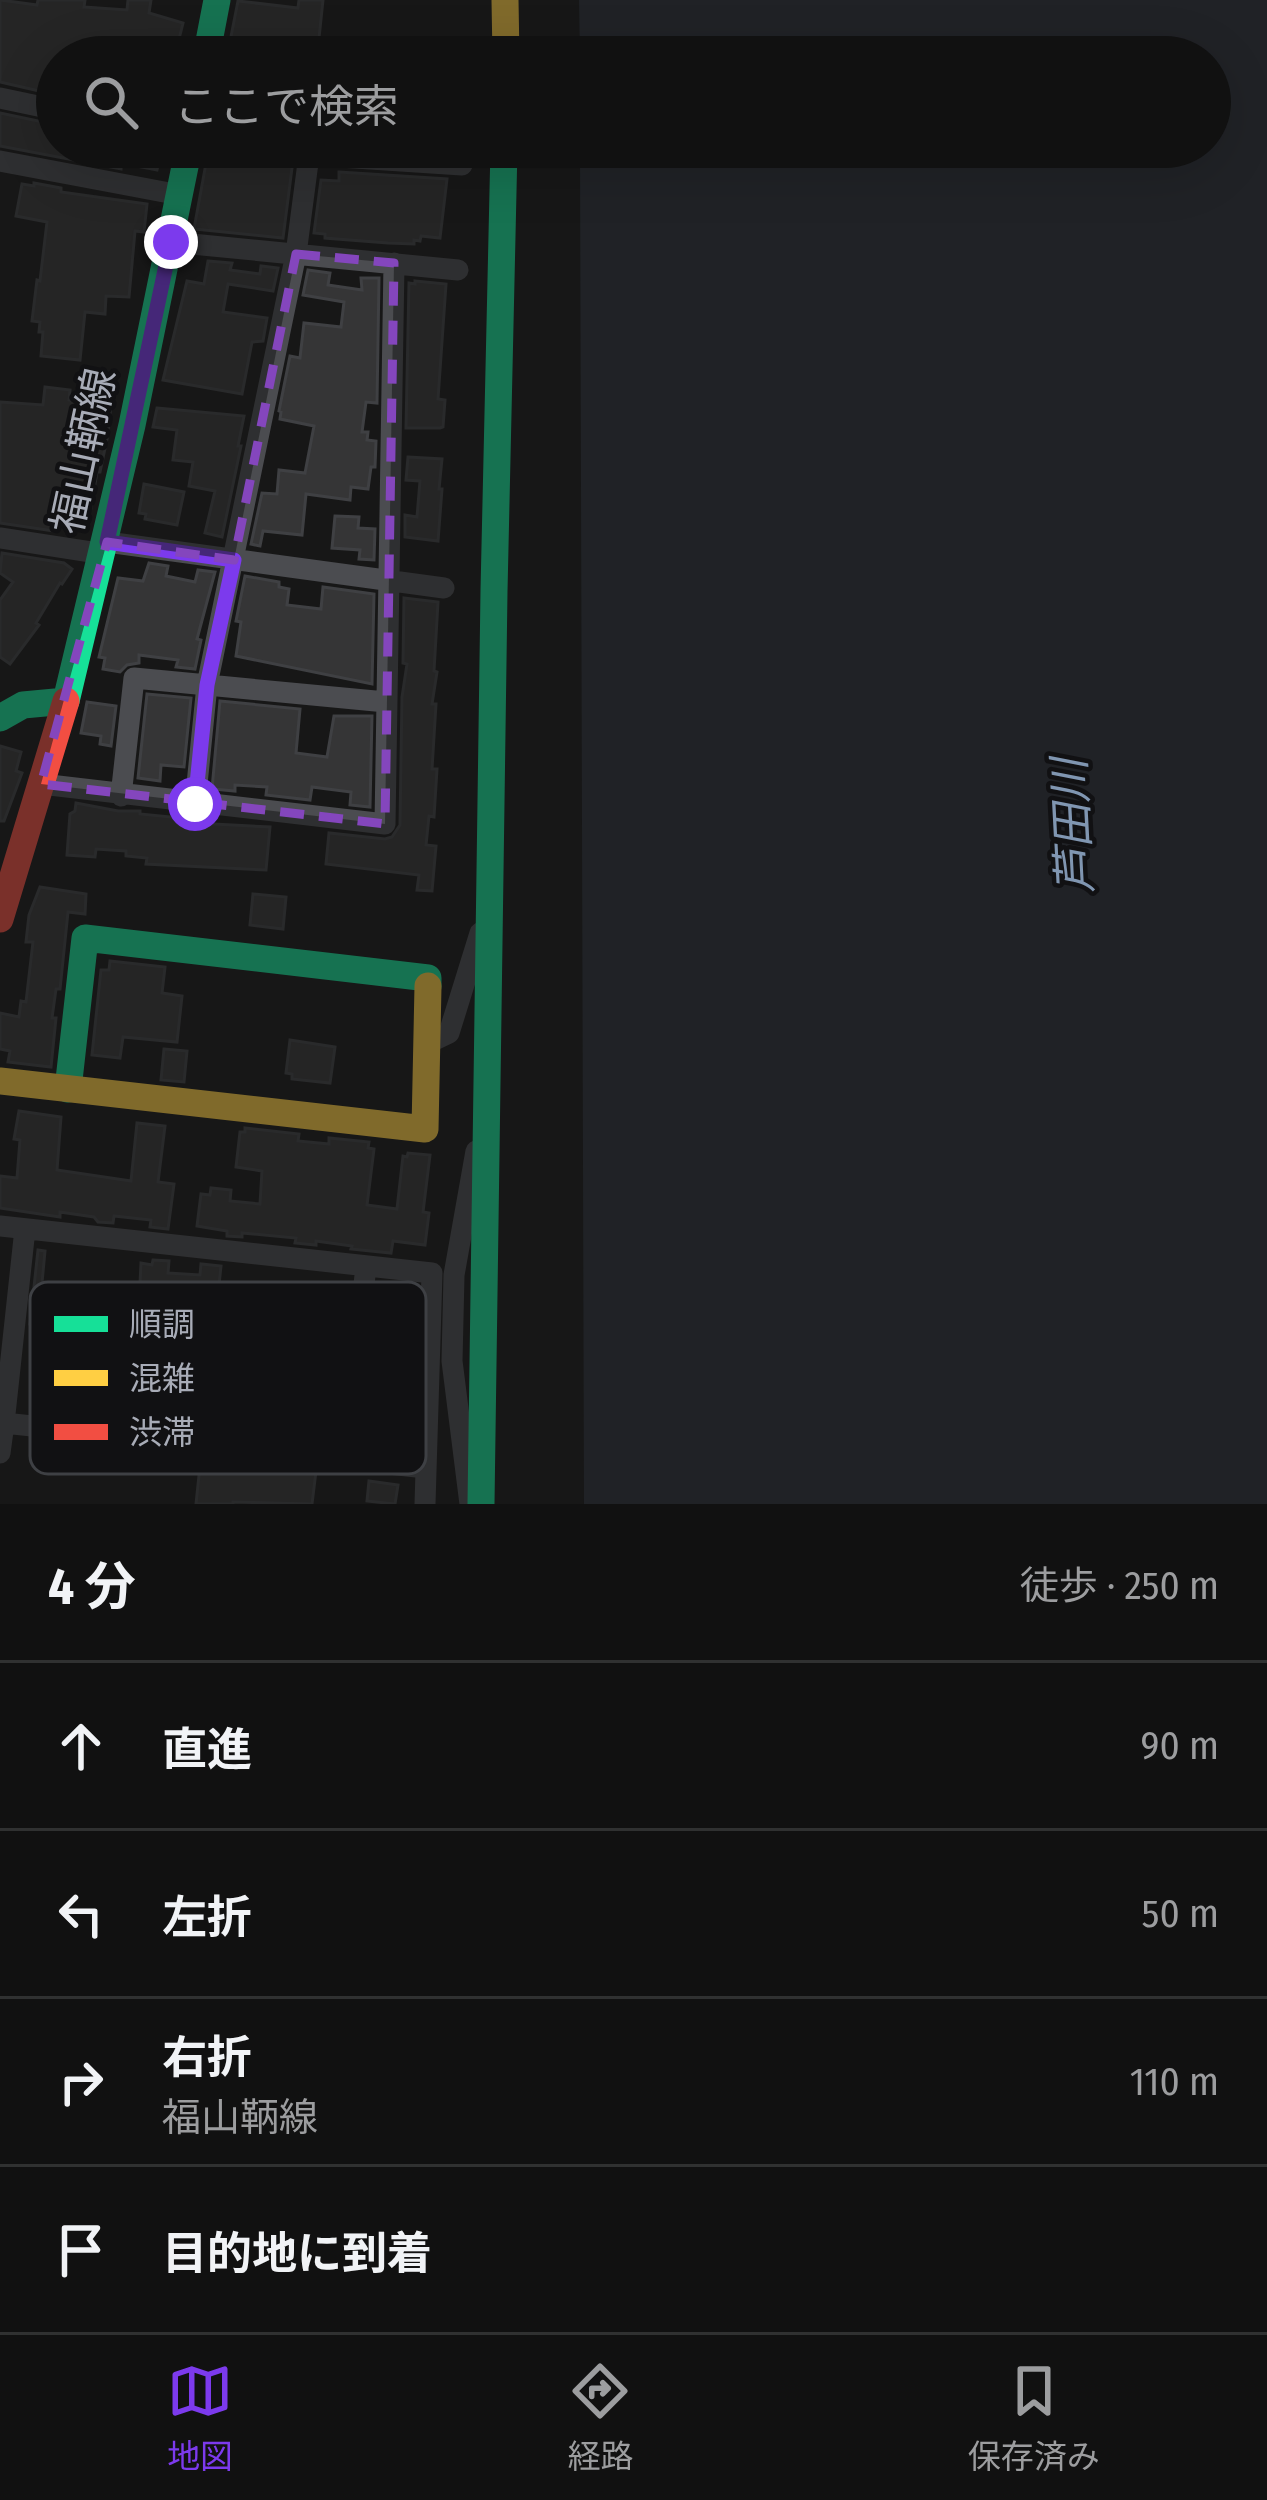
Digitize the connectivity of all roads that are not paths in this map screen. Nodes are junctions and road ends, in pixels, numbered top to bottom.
1 (217, 0) edge
2 (505, 0) edge
3 (210, 36) edge
4 (503, 36) edge
5 (0, 98) edge
6 (36, 106) edge
7 (0, 161) edge
8 (36, 168) edge
9 (37, 168) edge
10 (185, 168) edge
11 (307, 168) edge
12 (504, 168) edge
13 (180, 195) junction
14 (171, 242) junction
15 (296, 254) junction
16 (394, 263) junction
17 (458, 269) dead end
18 (1, 540) edge
19 (106, 548) junction
20 (234, 560) junction
21 (390, 581) junction
22 (444, 588) dead end
23 (207, 685) junction
24 (66, 701) junction
25 (386, 702) junction
26 (0, 718) edge
27 (41, 784) junction
28 (121, 796) junction
29 (195, 804) junction
30 (0, 919) edge
31 (491, 926) junction
32 (426, 1044) junction
33 (0, 1081) edge
34 (68, 1089) junction
35 (488, 1130) junction
36 (0, 1226) edge
37 (25, 1229) junction
38 (366, 1265) junction
39 (443, 1274) junction
40 (364, 1282) edge
41 (4, 1423) junction
42 (30, 1426) edge
43 (0, 1453) edge
44 (426, 1468) edge
45 (426, 1474) edge
46 (424, 1504) edge
47 (470, 1504) edge
48 (482, 1504) edge

1 - 3 street
2 - 4 street
5 - 6 street
7 - 8 street
9 - 13 street
10 - 13 street, 福山鞆線
11 - 15 street
12 - 31 street
13 - 14 street, 福山鞆線
14 - 15 street
14 - 19 street, 福山鞆線
15 - 16 street
15 - 20 street
16 - 17 street
16 - 21 street
18 - 19 street
19 - 20 street
19 - 24 street, 福山鞆線
20 - 21 street
20 - 23 street
21 - 22 street
21 - 25 street
23 - 25 street
23 - 28 street
23 - 29 street
24 - 26 street
24 - 27 street, 福山鞆線
25 - 29 street
27 - 28 street
27 - 30 street, 福山鞆線
28 - 29 street
31 - 32 street
31 - 35 street
32 - 34 street
32 - 34 street
33 - 34 street
35 - 39 street
35 - 48 street
36 - 37 street
37 - 38 street
37 - 41 street
38 - 39 street
38 - 40 street
39 - 44 street
39 - 47 street
41 - 42 street
41 - 43 street
45 - 46 street

